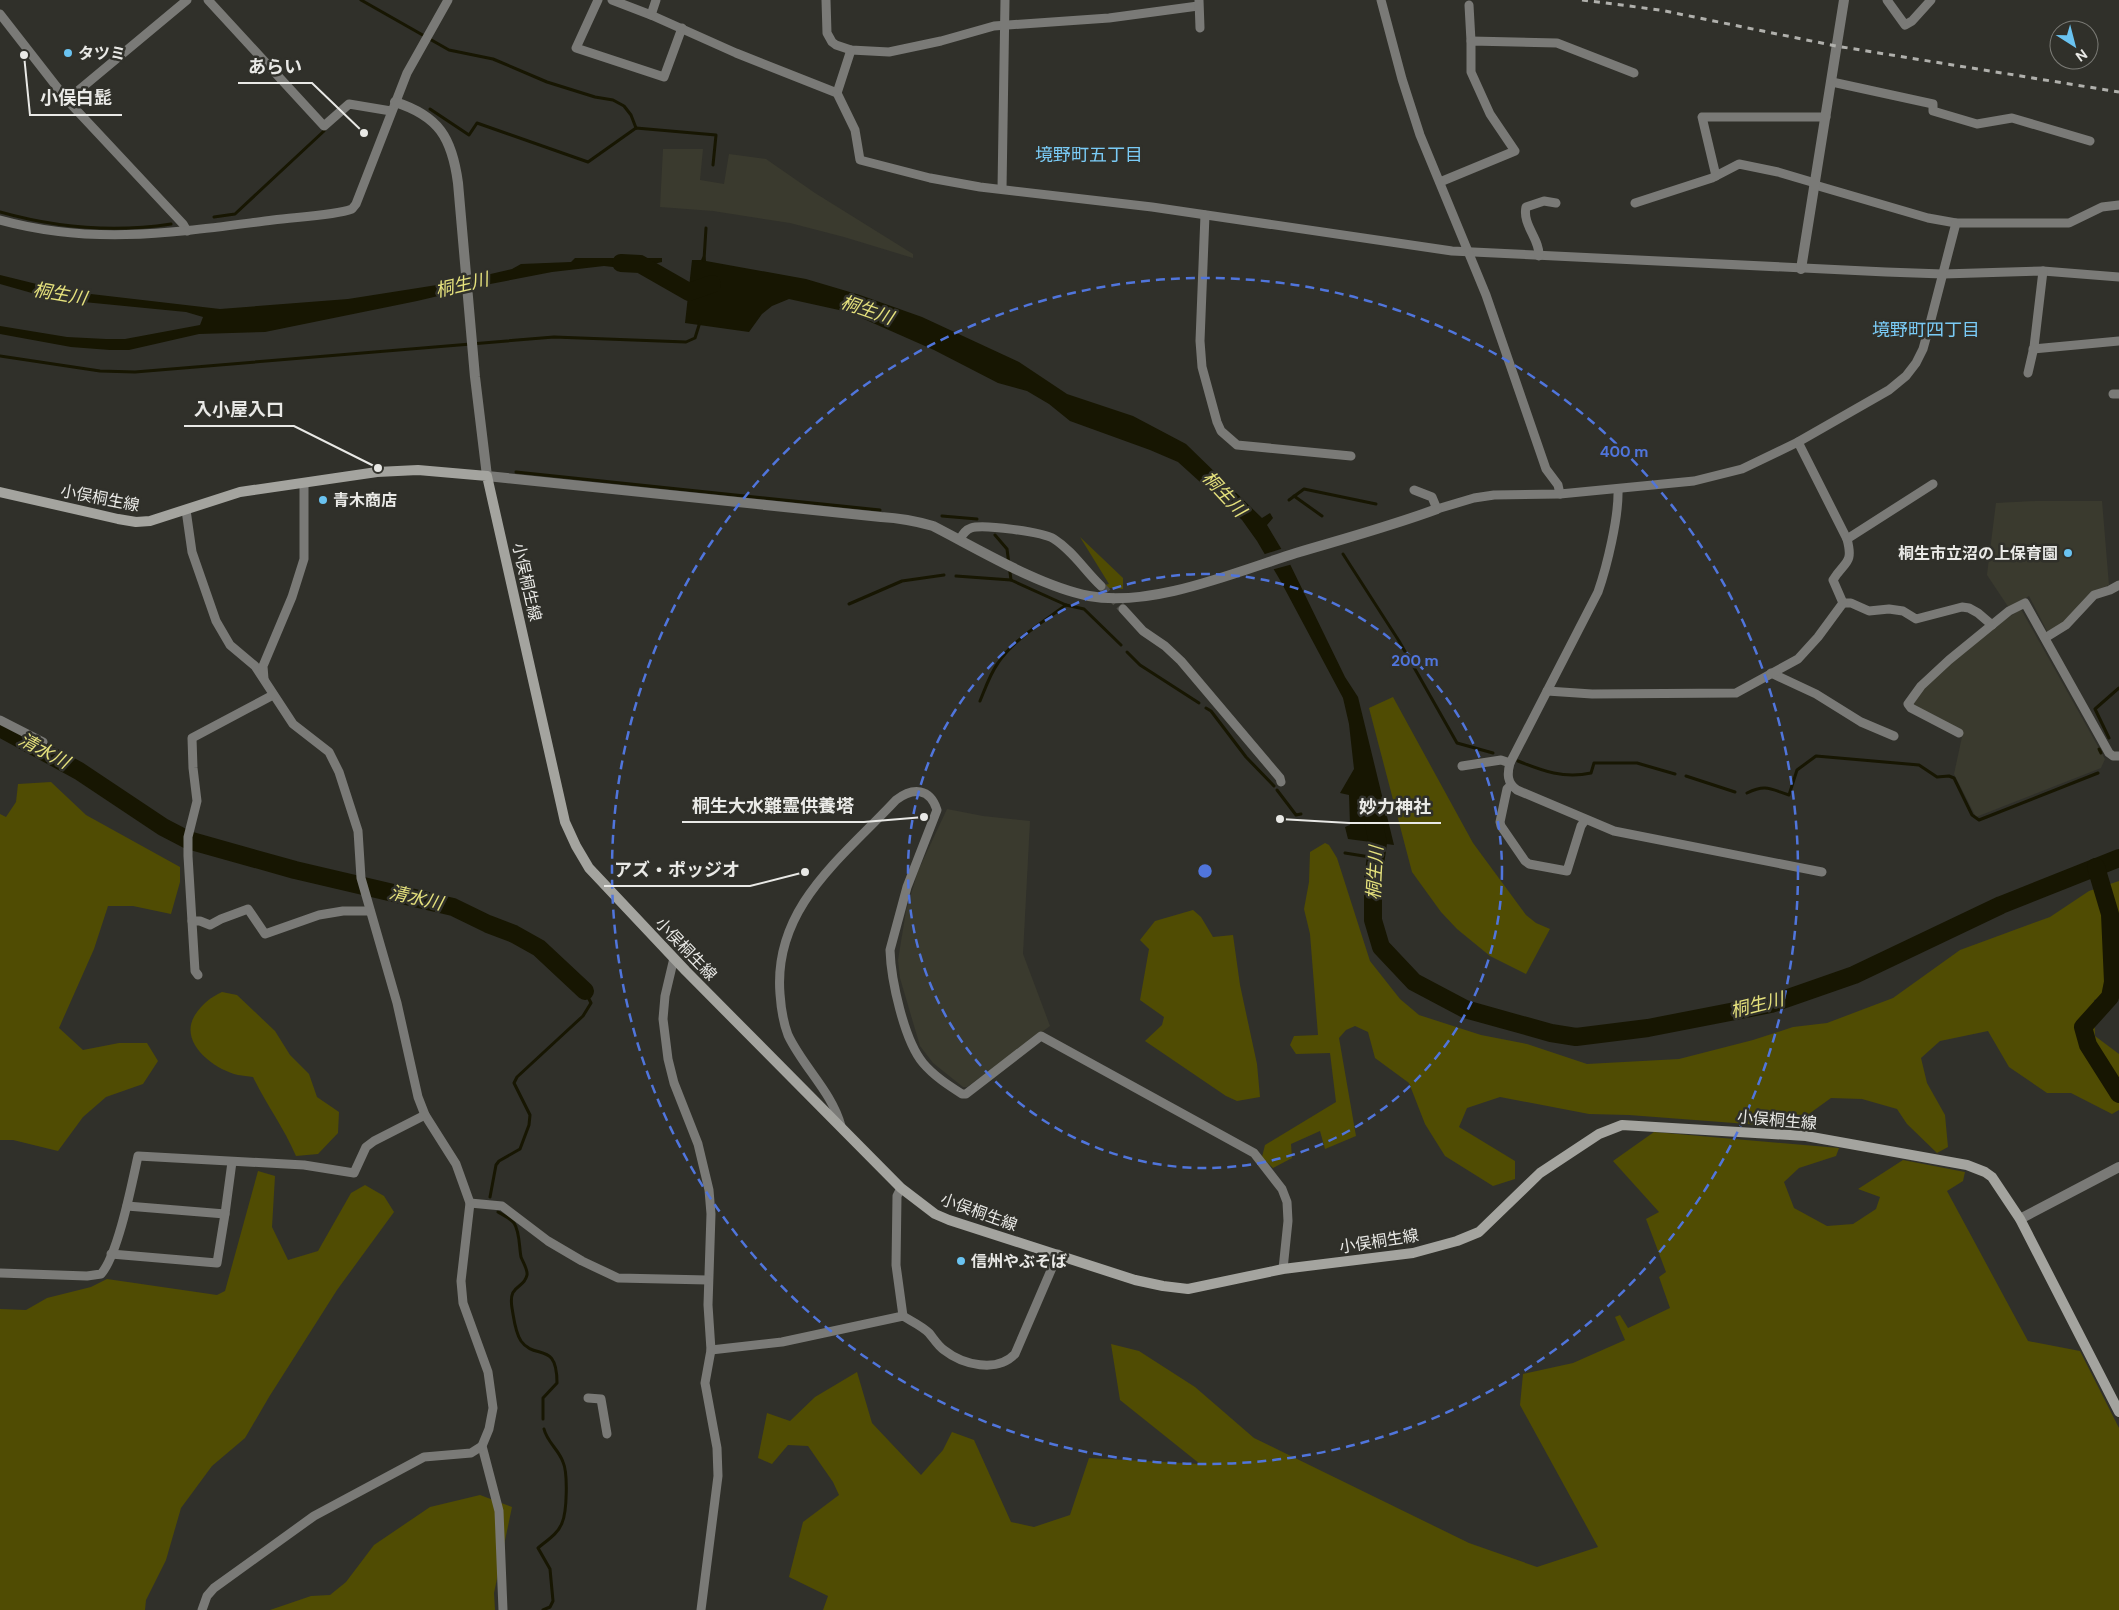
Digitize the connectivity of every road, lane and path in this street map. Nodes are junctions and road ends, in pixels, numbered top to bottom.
1 (187, 0) edge
2 (208, 0) edge
3 (448, 0) edge
4 (598, 0) edge
5 (612, 0) edge
6 (656, 0) edge
7 (826, 0) edge
8 (1005, 0) edge
9 (1381, 0) edge
10 (1844, 0) edge
11 (1931, 0) edge
12 (1890, 1) edge
13 (1199, 3) edge
14 (1469, 5) dead end
15 (0, 14) edge
16 (651, 15) junction
17 (1004, 25) junction
18 (682, 28) junction
19 (1200, 28) dead end
20 (1471, 41) junction
21 (851, 50) junction
22 (1634, 73) dead end
23 (1832, 82) junction
24 (837, 93) junction
25 (67, 100) junction
26 (393, 107) junction
27 (1826, 117) junction
28 (2090, 141) dead end
29 (1716, 176) junction
30 (1440, 182) junction
31 (1815, 184) junction
32 (1002, 189) junction
33 (1556, 203) dead end
34 (1635, 203) dead end
35 (2119, 206) edge
36 (1205, 215) junction
37 (0, 220) edge
38 (1956, 223) junction
39 (187, 231) junction
40 (1468, 252) junction
41 (1539, 256) junction
42 (1801, 269) junction
43 (2043, 271) junction
44 (1943, 274) junction
45 (2119, 277) edge
46 (2119, 341) edge
47 (2033, 349) junction
48 (2028, 373) dead end
49 (1798, 442) junction
50 (1351, 456) dead end
51 (488, 476) junction
52 (304, 483) junction
53 (1933, 484) dead end
54 (1618, 489) junction
55 (1414, 490) dead end
56 (0, 492) edge
57 (1560, 494) junction
58 (1437, 509) junction
59 (186, 510) junction
60 (960, 539) junction
61 (1847, 539) junction
62 (2119, 585) edge
63 (1100, 586) tunnel mouth
64 (1843, 603) junction
65 (1122, 609) tunnel mouth
66 (1992, 625) junction
67 (2045, 638) junction
68 (1771, 673) junction
69 (264, 679) junction
70 (1547, 691) junction
71 (273, 695) junction
72 (0, 720) edge
73 (1959, 733) dead end
74 (1894, 736) dead end
75 (43, 742) dead end
76 (2119, 756) edge
77 (1510, 762) junction
78 (1462, 766) dead end
79 (1281, 782) dead end
80 (1511, 785) junction
81 (1585, 820) junction
82 (1822, 872) dead end
83 (370, 911) junction
84 (192, 921) junction
85 (674, 958) junction
86 (198, 975) dead end
87 (425, 1115) junction
88 (841, 1126) junction
89 (232, 1162) junction
90 (2119, 1167) edge
91 (902, 1188) junction
92 (470, 1203) junction
93 (126, 1206) junction
94 (225, 1214) junction
95 (2020, 1219) junction
96 (111, 1254) junction
97 (1058, 1254) junction
98 (1283, 1269) junction
99 (0, 1273) edge
100 (708, 1280) junction
101 (903, 1316) junction
102 (712, 1350) junction
103 (588, 1398) dead end
104 (2119, 1412) edge
105 (607, 1434) dead end
106 (482, 1446) junction
107 (202, 1610) edge
108 (503, 1610) edge
109 (701, 1610) edge

1 - 25 street
2 - 26 street
3 - 26 street
4 - 18 street
5 - 16 street
6 - 16 street
7 - 21 street
8 - 17 street
9 - 30 street
10 - 23 street
11 - 12 street
13 - 17 street
13 - 19 street
14 - 20 street
15 - 25 street
16 - 18 street
17 - 21 street
17 - 32 street
18 - 24 street
20 - 22 street
20 - 30 street
21 - 24 street
23 - 27 street
23 - 28 street
24 - 32 street
25 - 39 street
26 - 39 street
26 - 51 street
27 - 29 street
27 - 31 street
29 - 31 street
29 - 34 street
30 - 40 street
31 - 38 street
31 - 42 street
32 - 36 street
33 - 41 street
35 - 38 street
36 - 40 street
36 - 50 street
37 - 39 street
38 - 44 street
40 - 41 street
40 - 57 street
41 - 42 street
42 - 44 street
43 - 44 street
43 - 45 street
43 - 47 street
44 - 49 street
46 - 47 street
47 - 48 street
49 - 54 street
49 - 61 street
51 - 52 main road, 小俣桐生線
51 - 60 street
51 - 85 main road, 小俣桐生線
52 - 59 main road, 小俣桐生線
52 - 69 street
53 - 61 street
54 - 57 street
54 - 70 street
55 - 58 street
56 - 59 main road, 小俣桐生線
57 - 58 street
58 - 60 street
59 - 69 street
60 - 63 street
61 - 64 street
62 - 67 street
64 - 66 street
64 - 68 street
65 - 79 street
66 - 67 street
66 - 73 street
67 - 76 street
68 - 70 street
68 - 74 street
69 - 71 street
70 - 77 street
71 - 83 street
71 - 84 street
72 - 75 street
77 - 78 street
77 - 80 street
80 - 81 street
80 - 81 street
81 - 82 street
83 - 84 street
83 - 87 street
84 - 86 street
85 - 88 main road, 小俣桐生線
85 - 100 street
87 - 89 street
87 - 92 street
88 - 91 main road, 小俣桐生線
88 - 98 street
89 - 93 street
89 - 94 street
90 - 95 street
91 - 97 main road, 小俣桐生線
91 - 101 street
92 - 100 street
92 - 106 street
93 - 94 street
93 - 96 street
94 - 96 street
95 - 98 main road, 小俣桐生線
95 - 104 main road, 小俣桐生線
96 - 99 street
97 - 98 main road, 小俣桐生線
97 - 101 street
100 - 102 street
101 - 102 street
102 - 109 street
103 - 105 street
106 - 107 street
106 - 108 street

